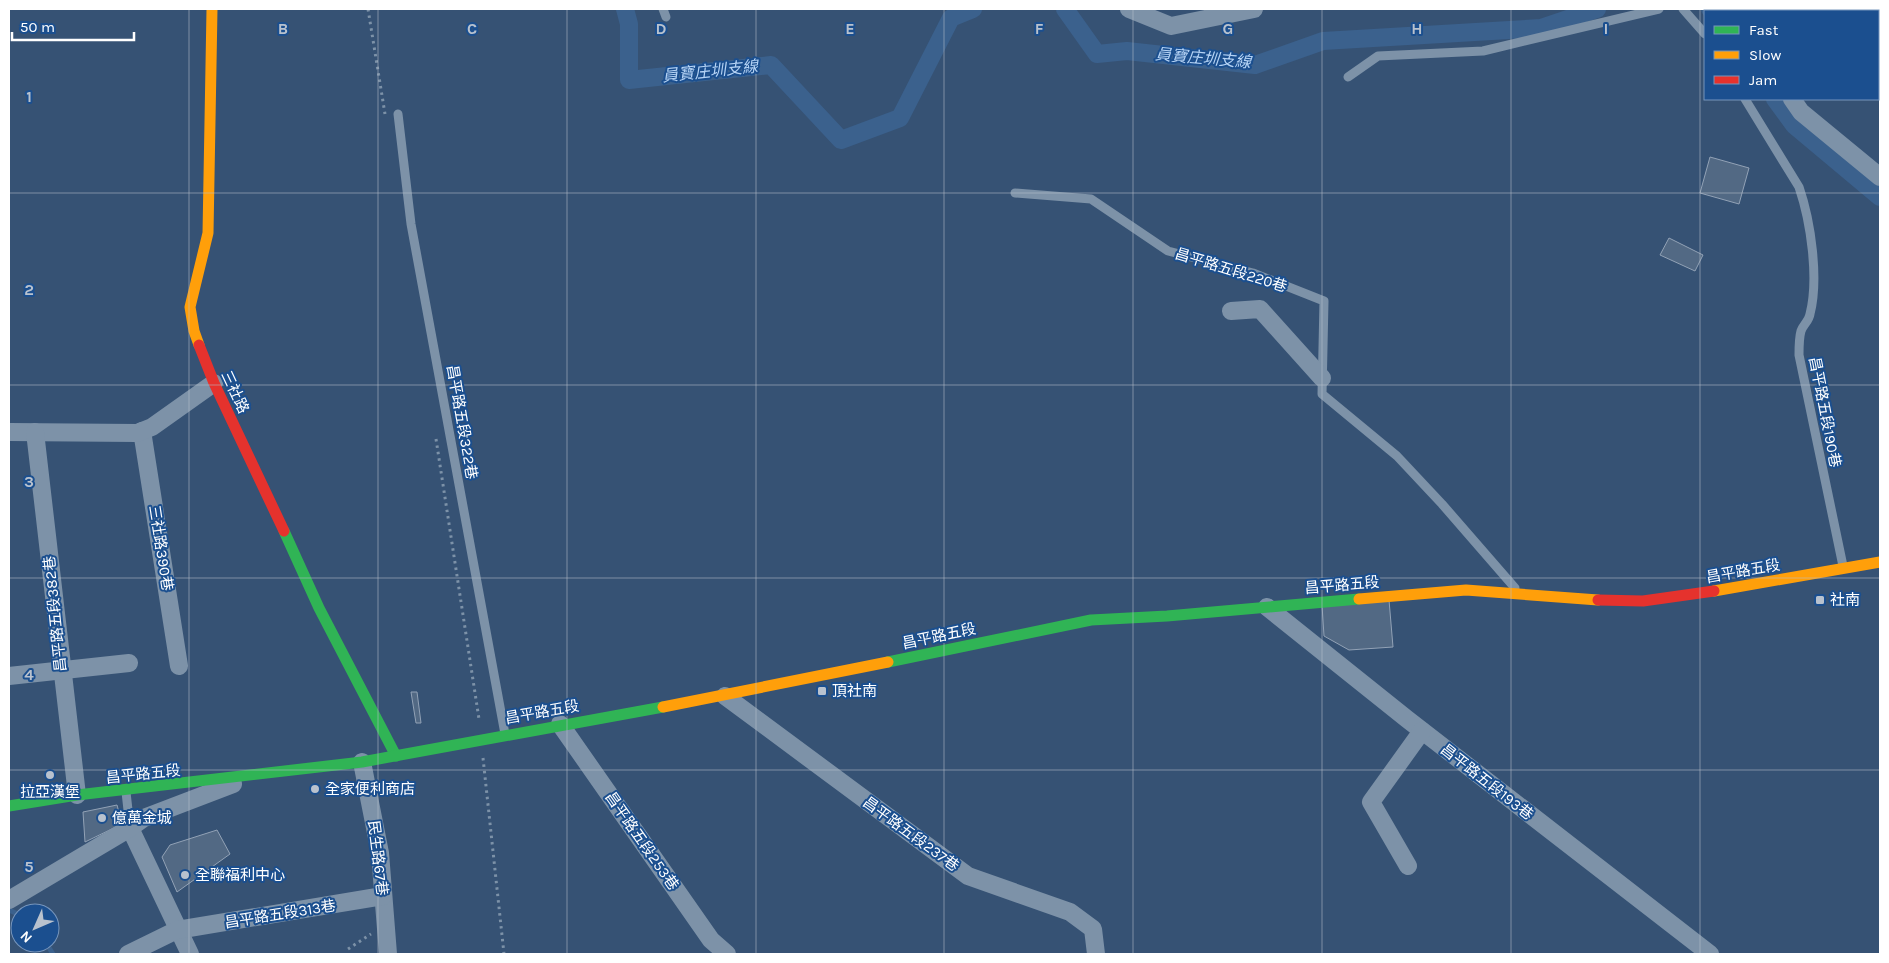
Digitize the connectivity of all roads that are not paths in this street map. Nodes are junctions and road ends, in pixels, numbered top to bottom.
1 (212, 9) edge
2 (1129, 9) edge
3 (1254, 9) edge
4 (1659, 9) edge
5 (1683, 9) edge
6 (1704, 33) edge
7 (1348, 77) dead end
8 (1746, 100) edge
9 (1793, 100) edge
10 (398, 114) dead end
11 (1880, 176) edge
12 (1015, 193) dead end
13 (1231, 311) dead end
14 (1322, 378) junction
15 (214, 383) junction
16 (142, 431) junction
17 (9, 432) edge
18 (35, 432) junction
19 (1880, 562) edge
20 (1843, 569) junction
21 (1518, 592) junction
22 (1267, 607) junction
23 (129, 663) dead end
24 (179, 666) dead end
25 (62, 670) junction
26 (9, 676) edge
27 (725, 696) junction
28 (560, 724) junction
29 (1422, 731) junction
30 (506, 734) junction
31 (396, 756) junction
32 (362, 762) junction
33 (252, 776) junction
34 (126, 792) junction
35 (77, 796) junction
36 (9, 806) edge
37 (130, 828) junction
38 (1408, 866) dead end
39 (383, 896) junction
40 (9, 900) edge
41 (177, 930) junction
42 (128, 954) edge
43 (190, 954) edge
44 (388, 954) edge
45 (727, 954) edge
46 (1096, 954) edge
47 (1710, 954) edge

1 - 15 street, 三社路
2 - 3 street
4 - 7 lane
5 - 6 lane
8 - 20 lane, 昌平路五段190巷
9 - 11 street
10 - 30 lane, 昌平路五段322巷
12 - 14 lane, 昌平路五段220巷
13 - 14 street, 昌平路五段220巷
14 - 21 lane, 昌平路五段220巷
15 - 16 street
15 - 31 street, 三社路
16 - 18 street
16 - 24 street, 三社路390巷
17 - 18 street
18 - 25 street, 昌平路五段382巷
19 - 20 street, 昌平路五段
20 - 21 street, 昌平路五段
21 - 22 street, 昌平路五段
22 - 27 street, 昌平路五段
22 - 29 street, 昌平路五段193巷
23 - 25 street
25 - 26 street
25 - 35 street, 昌平路五段382巷
27 - 28 street, 昌平路五段
27 - 46 street, 昌平路五段237巷
28 - 30 street, 昌平路五段
28 - 45 street, 昌平路五段253巷
29 - 38 street
29 - 47 street, 昌平路五段193巷
30 - 31 street, 昌平路五段
31 - 32 street, 昌平路五段
32 - 33 street, 昌平路五段
32 - 39 street, 民生路67巷
33 - 34 street, 昌平路五段
33 - 37 street
34 - 35 street, 昌平路五段
34 - 37 lane
35 - 36 street, 昌平路五段
37 - 40 street
37 - 41 street
39 - 41 street, 昌平路五段313巷
39 - 44 street, 民生路67巷
41 - 42 street, 昌平路五段313巷
41 - 43 street

